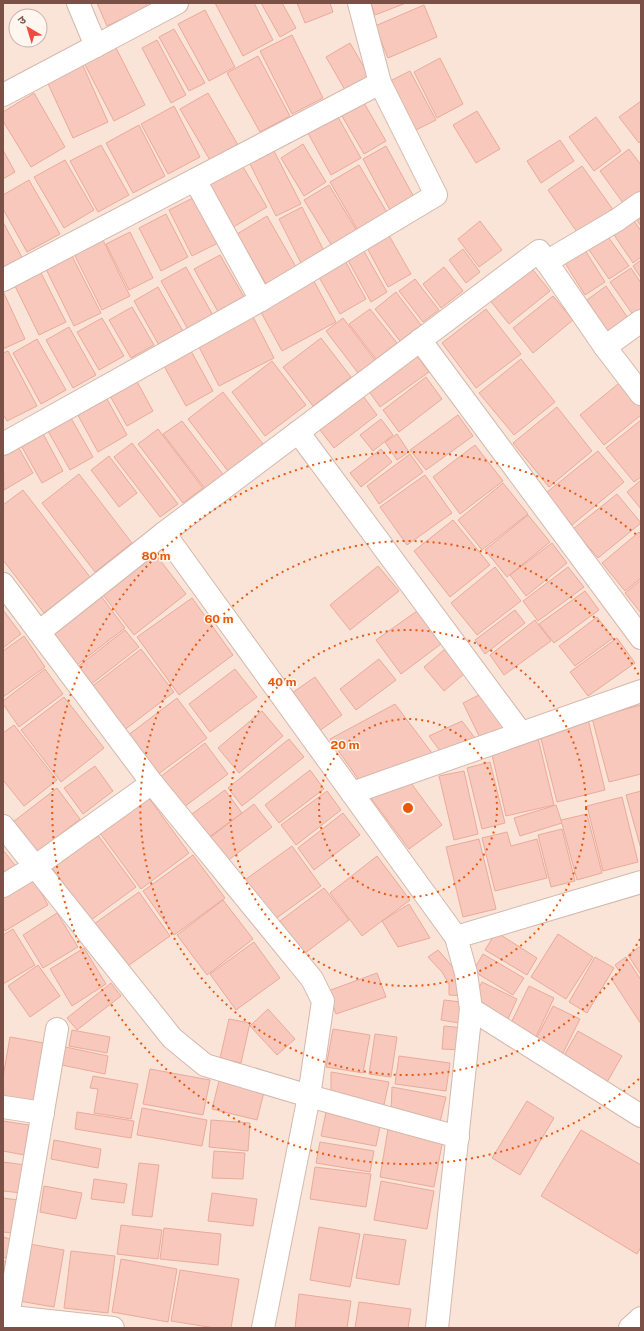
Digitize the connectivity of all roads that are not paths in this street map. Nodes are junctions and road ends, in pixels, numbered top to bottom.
1 (78, 3) edge
2 (177, 3) edge
3 (359, 3) edge
4 (96, 46) junction
5 (380, 83) junction
6 (3, 95) edge
7 (195, 180) junction
8 (641, 202) edge
9 (546, 262) junction
10 (3, 280) edge
11 (261, 300) junction
12 (641, 321) edge
13 (420, 340) junction
14 (605, 347) junction
15 (641, 394) edge
16 (298, 432) junction
17 (3, 444) edge
18 (164, 533) junction
19 (3, 584) edge
20 (39, 632) junction
21 (641, 638) edge
22 (641, 691) edge
23 (522, 733) junction
24 (152, 783) junction
25 (352, 793) junction
26 (3, 826) edge
27 (36, 866) junction
28 (641, 882) edge
29 (3, 886) edge
30 (456, 937) junction
31 (471, 1009) junction
32 (57, 1029) dead end
33 (309, 1096) junction
34 (3, 1107) edge
35 (43, 1113) junction
36 (641, 1116) edge
37 (458, 1137) junction
38 (641, 1318) edge
39 (6, 1320) edge
40 (113, 1328) edge
41 (263, 1328) edge
42 (437, 1328) edge
43 (630, 1328) edge

1 - 4 street
2 - 4 street
3 - 5 street
4 - 6 street
5 - 7 street
5 - 11 street
7 - 10 street
7 - 11 street
8 - 9 street
9 - 13 street
9 - 14 street
11 - 17 street
12 - 14 street
13 - 16 street
13 - 21 street
14 - 15 street
16 - 18 street
16 - 23 street
18 - 20 street
18 - 25 street
19 - 20 street
20 - 24 street
22 - 23 street
23 - 25 street
24 - 27 street
24 - 33 street
25 - 30 street
26 - 27 street
27 - 29 street
27 - 33 street
28 - 30 street
30 - 31 street
31 - 36 street
31 - 37 street
32 - 35 street
33 - 37 street
33 - 41 street
34 - 35 street
35 - 39 street
37 - 42 street
38 - 43 street
39 - 40 street

